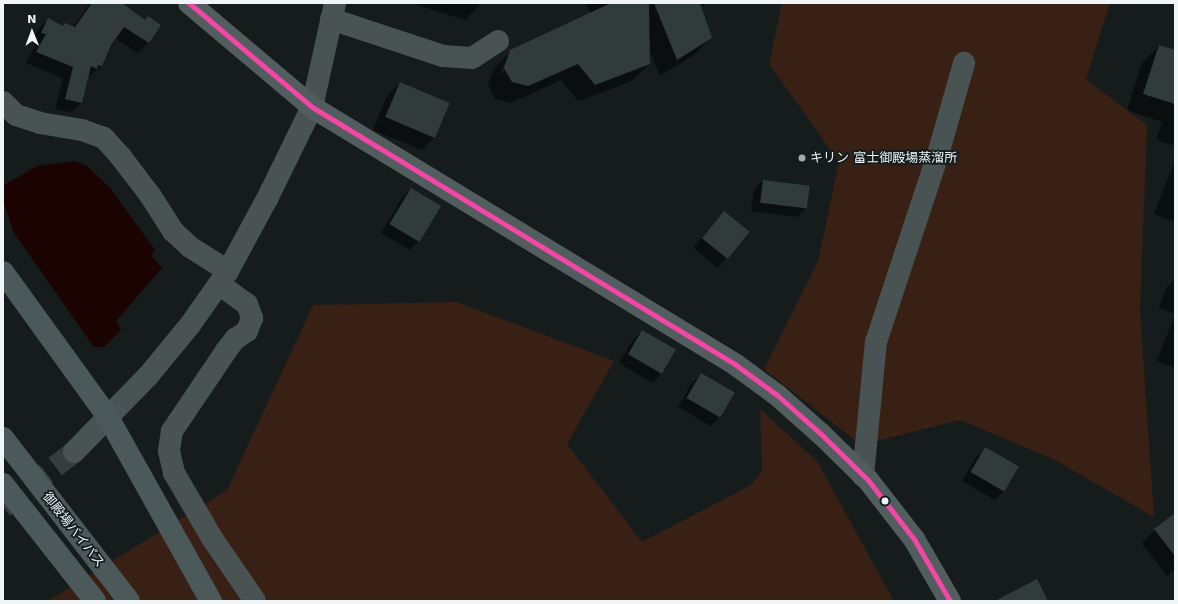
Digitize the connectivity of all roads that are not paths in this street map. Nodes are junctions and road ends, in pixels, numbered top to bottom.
1 (189, 3) edge
2 (333, 11) edge
3 (498, 41) dead end
4 (964, 63) dead end
5 (3, 102) edge
6 (312, 107) junction
7 (3, 272) edge
8 (223, 277) junction
9 (108, 417) junction
10 (3, 438) edge
11 (74, 452) tunnel mouth
12 (863, 476) junction
13 (3, 484) edge
14 (95, 601) edge
15 (129, 601) edge
16 (211, 601) edge
17 (255, 601) edge
18 (950, 601) edge

1 - 6 main road
2 - 3 street
2 - 6 street
4 - 12 street
5 - 8 street
6 - 8 street
6 - 12 main road
7 - 9 highway
8 - 9 street
8 - 17 street
9 - 11 street
9 - 16 highway
10 - 15 highway, 御殿場バイパス
12 - 18 main road
13 - 14 highway, 御殿場バイパス

